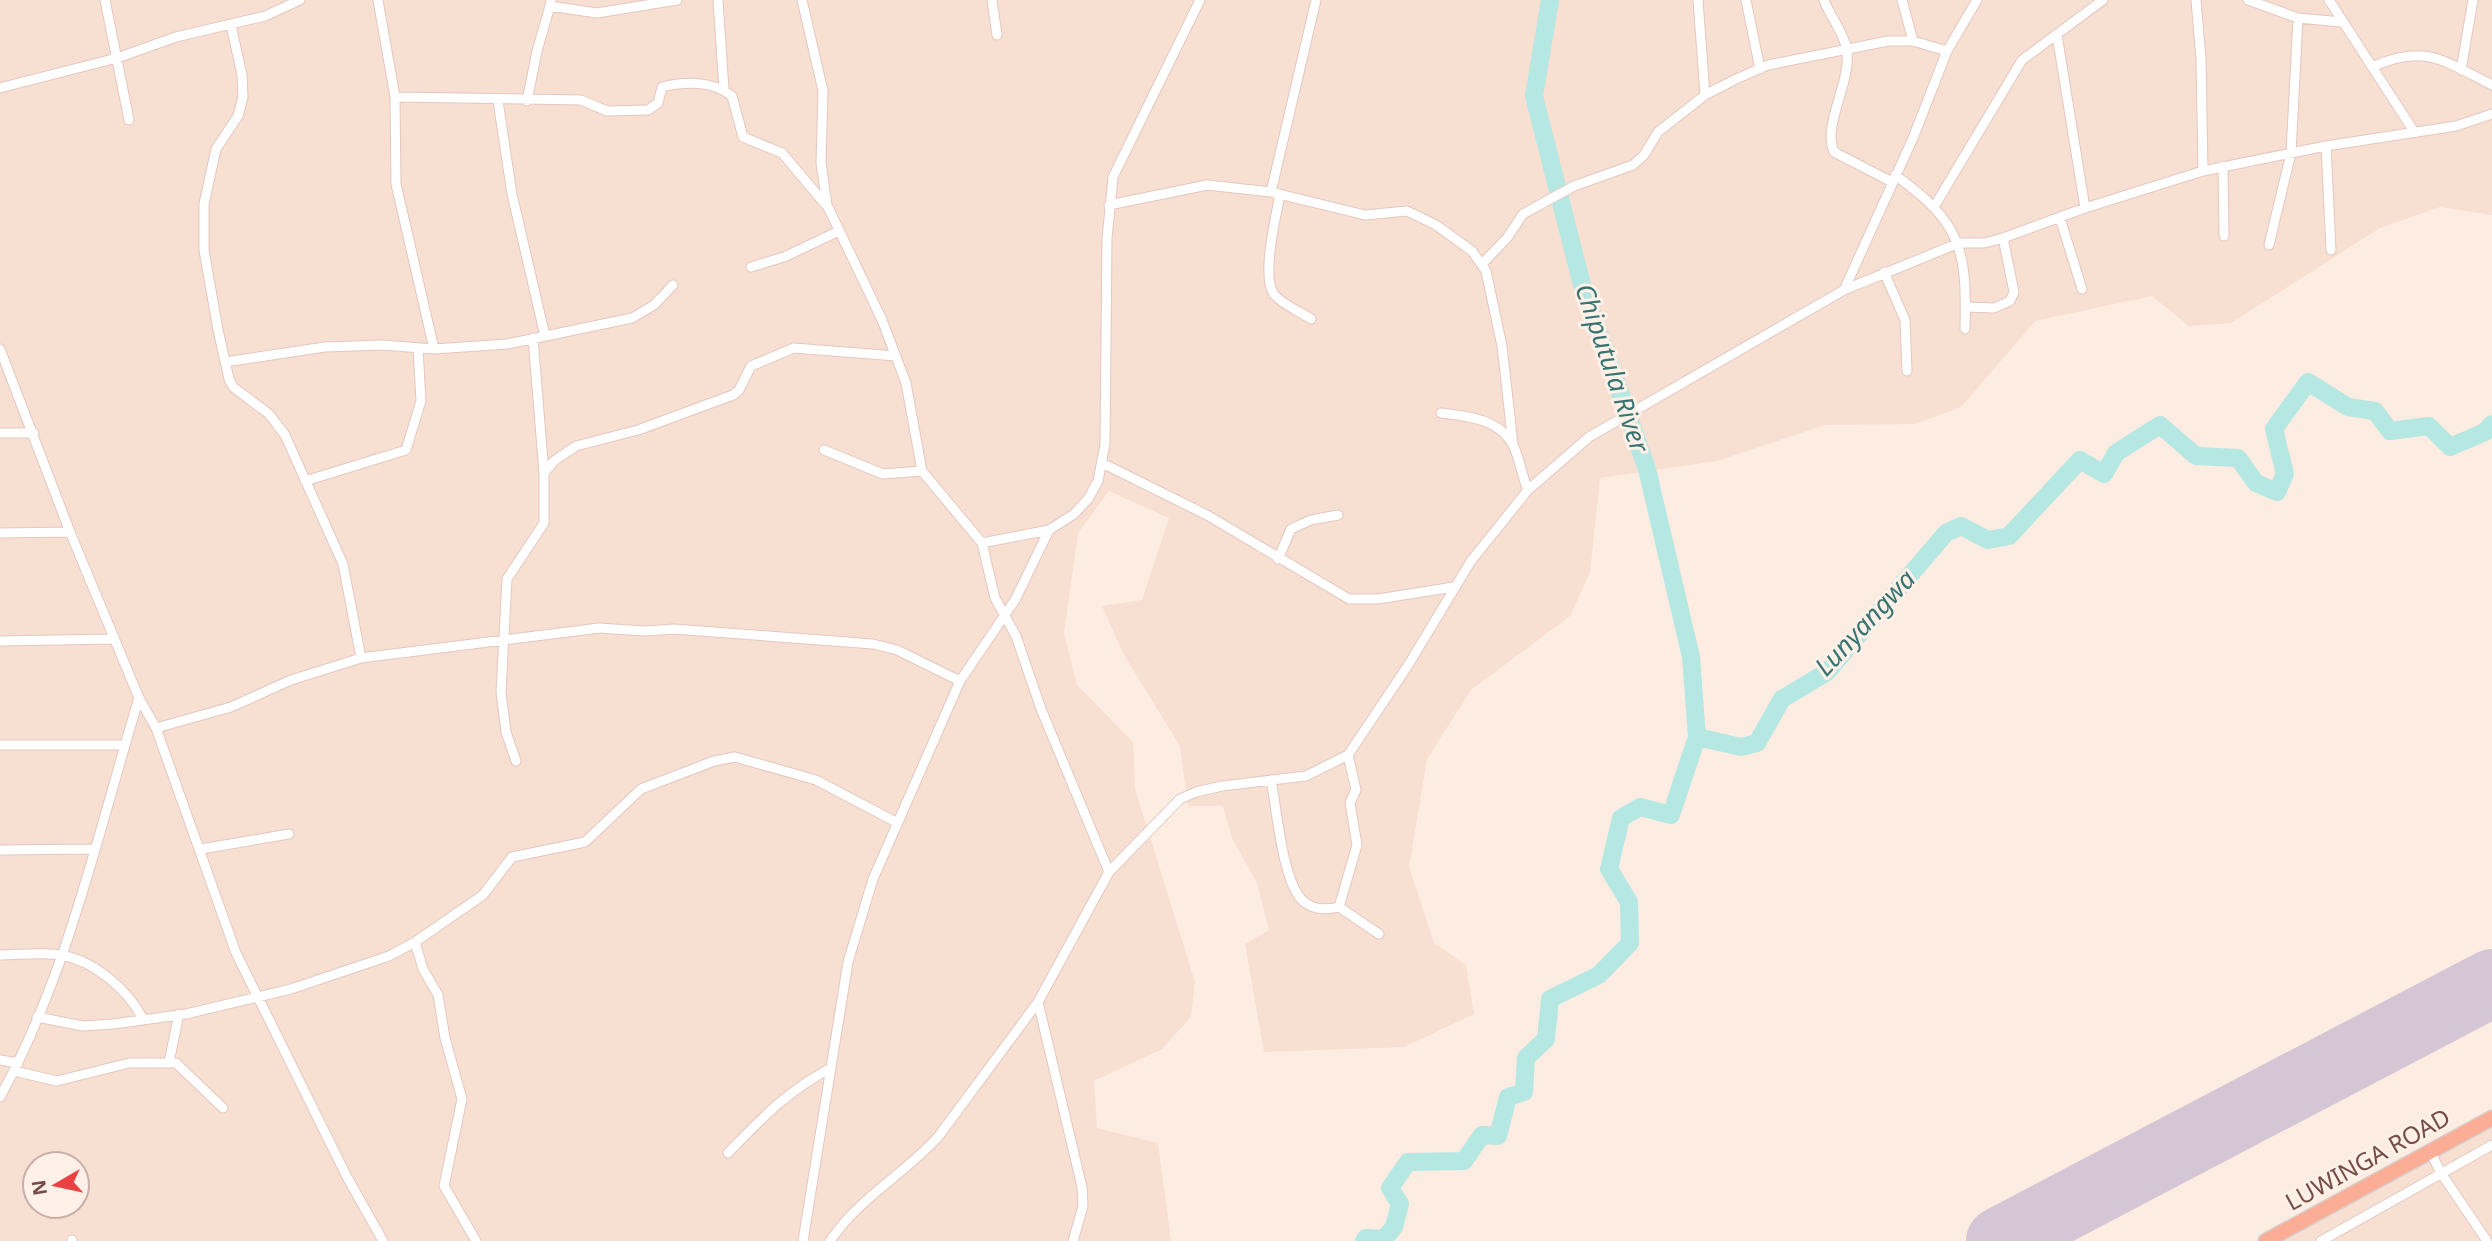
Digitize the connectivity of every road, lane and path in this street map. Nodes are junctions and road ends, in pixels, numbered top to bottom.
1 (105, 0) edge
2 (300, 0) edge
3 (378, 0) edge
4 (677, 0) edge
5 (718, 0) edge
6 (802, 0) edge
7 (992, 0) edge
8 (1200, 0) edge
9 (1316, 0) edge
10 (1698, 0) edge
11 (1746, 0) edge
12 (1824, 0) edge
13 (1902, 0) edge
14 (1978, 0) edge
15 (2103, 0) edge
16 (2196, 0) edge
17 (2248, 0) edge
18 (2329, 0) edge
19 (2473, 0) edge
20 (550, 3) edge
21 (2298, 18) junction
22 (2341, 22) junction
23 (231, 25) junction
24 (996, 35) dead end
25 (2057, 35) junction
26 (1913, 41) junction
27 (1847, 51) junction
28 (1947, 51) junction
29 (117, 58) junction
30 (2372, 67) junction
31 (1760, 69) junction
32 (2461, 70) junction
33 (2492, 85) edge
34 (0, 88) edge
35 (724, 90) junction
36 (1705, 94) junction
37 (395, 97) junction
38 (498, 101) junction
39 (527, 101) junction
40 (2492, 114) edge
41 (129, 120) dead end
42 (2413, 130) junction
43 (2326, 146) junction
44 (2291, 153) junction
45 (2222, 166) junction
46 (2203, 171) junction
47 (1893, 179) junction
48 (1276, 193) junction
49 (827, 205) junction
50 (1109, 205) junction
51 (1934, 207) junction
52 (2085, 208) junction
53 (2060, 218) junction
54 (839, 231) junction
55 (2224, 236) dead end
56 (2003, 238) junction
57 (1959, 243) junction
58 (2269, 245) dead end
59 (2331, 250) dead end
60 (1482, 264) junction
61 (751, 267) dead end
62 (1884, 272) junction
63 (673, 285) dead end
64 (2082, 289) dead end
65 (1844, 290) junction
66 (1965, 307) junction
67 (1311, 319) dead end
68 (1965, 329) dead end
69 (545, 336) junction
70 (533, 338) junction
71 (418, 348) junction
72 (0, 349) edge
73 (434, 349) junction
74 (896, 356) junction
75 (225, 362) junction
76 (1907, 371) dead end
77 (1441, 413) dead end
78 (0, 433) edge
79 (34, 433) junction
80 (1513, 444) junction
81 (824, 450) dead end
82 (1102, 463) junction
83 (922, 471) junction
84 (544, 473) junction
85 (305, 481) junction
86 (1528, 490) junction
87 (1338, 515) dead end
88 (1049, 530) junction
89 (70, 532) junction
90 (0, 533) edge
91 (982, 543) junction
92 (1279, 559) junction
93 (1454, 587) junction
94 (1005, 615) junction
95 (114, 639) junction
96 (0, 641) edge
97 (503, 641) junction
98 (361, 659) junction
99 (960, 681) junction
100 (139, 698) junction
101 (156, 728) junction
102 (0, 745) edge
103 (124, 745) junction
104 (1348, 755) junction
105 (516, 761) dead end
106 (1271, 780) junction
107 (896, 822) junction
108 (289, 834) dead end
109 (94, 849) junction
110 (201, 849) junction
111 (0, 850) edge
112 (1109, 872) junction
113 (1339, 907) junction
114 (1379, 934) dead end
115 (415, 942) junction
116 (0, 955) edge
117 (62, 955) junction
118 (259, 998) junction
119 (1038, 1002) junction
120 (179, 1014) junction
121 (37, 1017) junction
122 (143, 1019) junction
123 (0, 1060) edge
124 (169, 1062) junction
125 (16, 1067) junction
126 (831, 1068) junction
127 (0, 1097) edge
128 (223, 1108) dead end
129 (2492, 1118) edge
130 (2492, 1144) edge
131 (2431, 1151) junction
132 (728, 1153) dead end
133 (2441, 1173) junction
134 (383, 1241) edge
135 (476, 1241) edge
136 (803, 1241) edge
137 (830, 1241) edge
138 (1073, 1241) edge
139 (2266, 1241) edge
140 (2321, 1241) edge
141 (2490, 1241) edge

1 - 29 street
2 - 23 street
3 - 37 street
4 - 20 street
5 - 35 street
6 - 49 street
7 - 24 street
8 - 50 street
9 - 48 street
10 - 36 street
11 - 31 street
12 - 27 street
13 - 26 street
14 - 28 street
15 - 25 street
16 - 46 street
17 - 21 street
18 - 22 street
19 - 32 street
20 - 39 street
21 - 22 street
21 - 44 street
22 - 30 street
23 - 29 street
23 - 75 street
25 - 51 street
25 - 52 street
26 - 27 street
26 - 28 street
27 - 31 street
27 - 47 street
28 - 47 street
29 - 34 street
29 - 41 street
30 - 32 street
30 - 42 street
31 - 36 street
32 - 33 street
35 - 39 street
35 - 49 street
36 - 60 street
37 - 38 street
37 - 73 street
38 - 39 street
38 - 69 street
40 - 42 street
42 - 43 street
43 - 44 street
43 - 59 street
44 - 45 street
44 - 58 street
45 - 46 street
45 - 55 street
46 - 52 street
47 - 51 street
47 - 65 street
48 - 50 street
48 - 60 street
48 - 67 street
49 - 54 street
50 - 82 street
51 - 57 street
52 - 53 street
53 - 56 street
53 - 64 street
54 - 61 street
54 - 74 street
56 - 57 street
56 - 66 street
57 - 62 street
57 - 66 street
60 - 80 street
62 - 65 street
62 - 76 street
63 - 69 street
65 - 86 street
66 - 68 street
69 - 70 street
70 - 73 street
70 - 84 street
71 - 73 street
71 - 75 street
71 - 85 street
72 - 79 street
74 - 83 street
74 - 84 street
75 - 85 street
77 - 80 street
78 - 79 street
79 - 89 street
80 - 86 street
81 - 83 street
82 - 88 street
82 - 92 street
83 - 91 street
84 - 97 street
85 - 98 street
86 - 93 street
87 - 92 street
88 - 91 street
88 - 94 street
89 - 90 street
89 - 95 street
91 - 94 street
92 - 93 street
93 - 104 street
94 - 99 street
94 - 112 street
95 - 96 street
95 - 100 street
97 - 98 street
97 - 99 street
97 - 105 street
98 - 101 street
99 - 107 street
100 - 101 street
100 - 103 street
101 - 110 street
102 - 103 street
103 - 109 street
104 - 106 street
104 - 113 street
106 - 112 street
106 - 113 street
107 - 115 street
107 - 126 street
108 - 110 street
109 - 111 street
109 - 117 street
110 - 118 street
112 - 119 street
113 - 114 street
115 - 118 street
115 - 135 street
116 - 117 street
117 - 121 street
117 - 122 street
118 - 120 street
118 - 134 street
119 - 137 street
119 - 138 street
120 - 122 street
120 - 124 street
121 - 122 street
121 - 125 street
123 - 125 street
124 - 125 street
124 - 128 street
125 - 127 street
126 - 132 street
126 - 136 street
129 - 131 highway, LUWINGA ROAD
130 - 133 street
131 - 133 street
131 - 139 highway, LUWINGA ROAD
133 - 140 street
133 - 141 street

